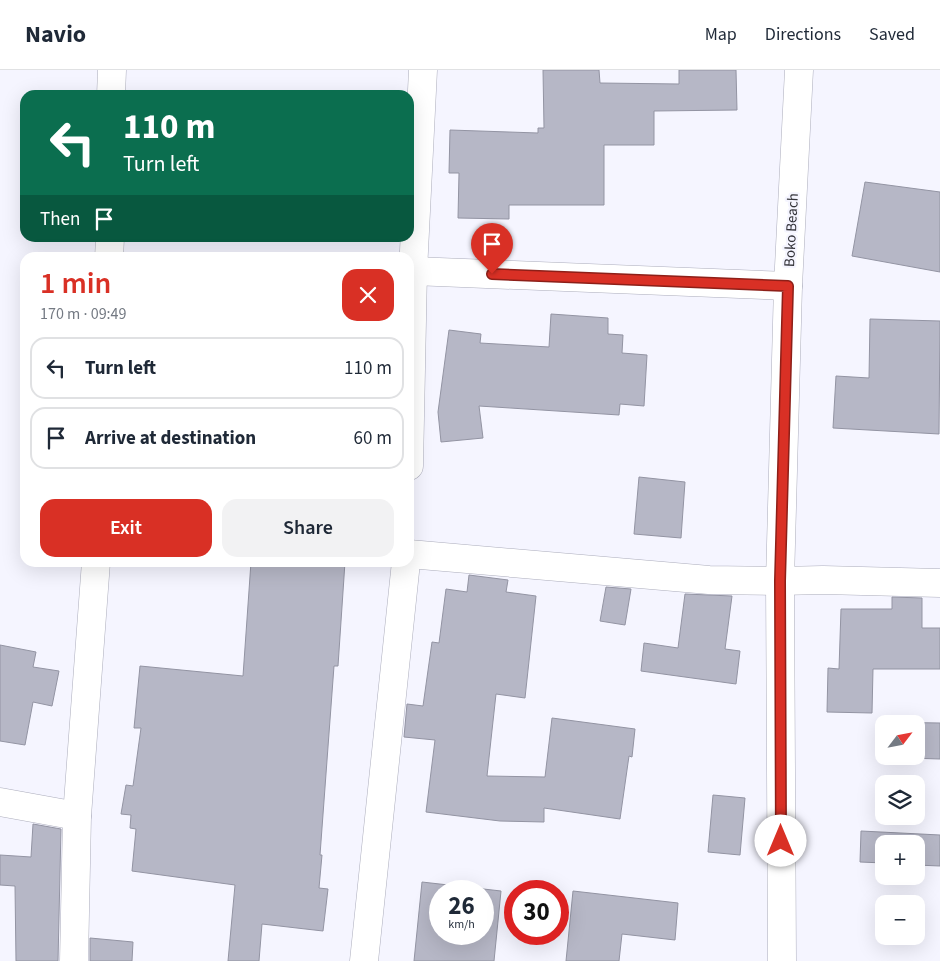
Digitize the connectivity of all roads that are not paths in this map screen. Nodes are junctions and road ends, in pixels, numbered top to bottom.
1 (112, 70) edge
2 (422, 70) edge
3 (799, 70) edge
4 (112, 90) edge
5 (414, 271) joint
6 (788, 286) junction
7 (414, 554) edge
8 (96, 567) edge
9 (405, 567) edge
10 (780, 581) junction
11 (940, 582) edge
12 (0, 802) edge
13 (77, 816) junction
14 (74, 961) edge
15 (364, 961) edge
16 (782, 961) edge

1 - 4 street
2 - 5 street
3 - 6 street, Boko Beach
5 - 6 street
6 - 10 street, Boko Beach
7 - 10 street
8 - 13 street
9 - 15 street
10 - 11 street
10 - 16 street, Boko Beach
12 - 13 street
13 - 14 street

